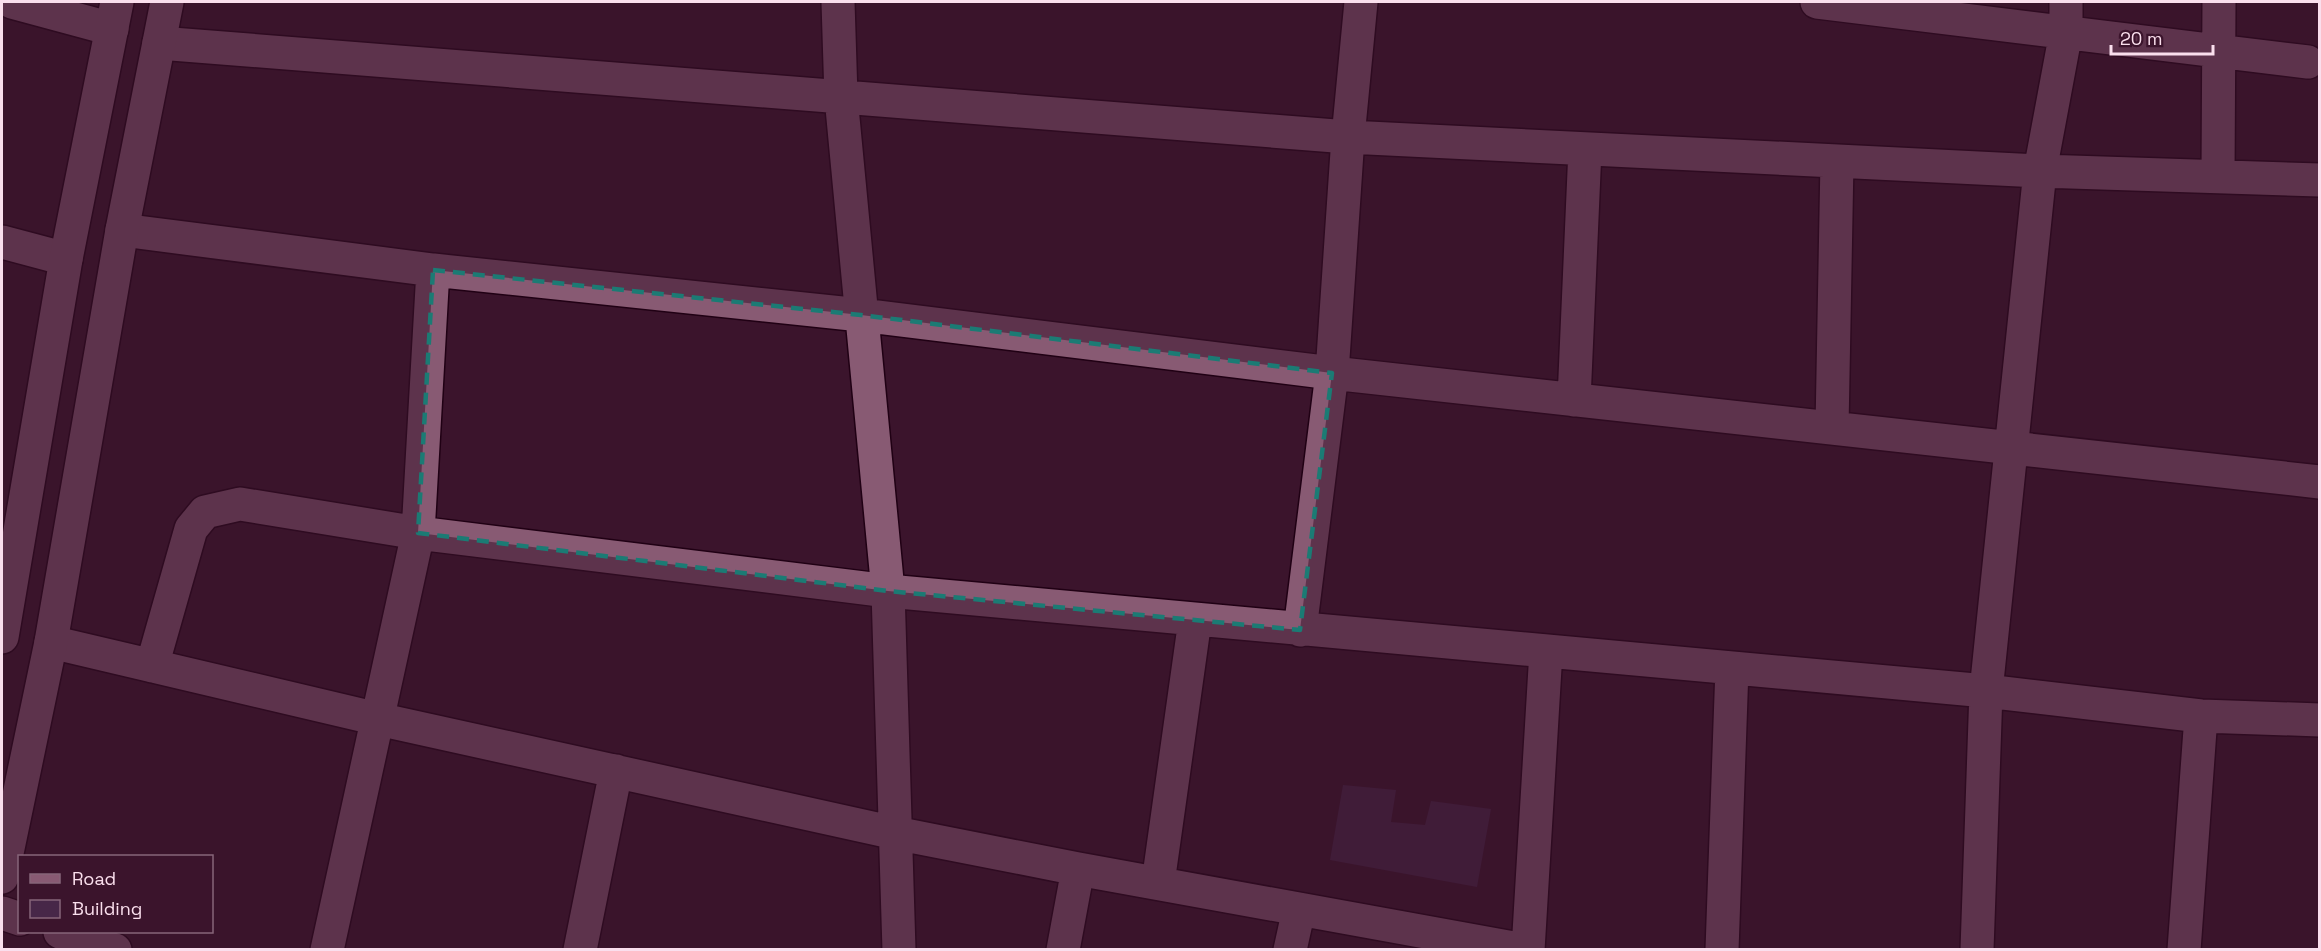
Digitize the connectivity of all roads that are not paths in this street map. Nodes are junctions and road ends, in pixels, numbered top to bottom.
1 (12, 2) edge
2 (167, 2) edge
3 (838, 2) edge
4 (1361, 2) edge
5 (1817, 2) edge
6 (2218, 2) edge
7 (115, 15) edge
8 (2066, 17) edge
9 (159, 43) junction
10 (2219, 51) junction
11 (2308, 62) dead end
12 (841, 97) junction
13 (1348, 137) junction
14 (1585, 149) junction
15 (1837, 161) junction
16 (2040, 171) junction
17 (2218, 176) junction
18 (2319, 180) edge
19 (122, 230) junction
20 (2, 242) edge
21 (66, 259) junction
22 (434, 270) junction
23 (861, 315) junction
24 (1332, 373) junction
25 (1574, 400) junction
26 (1832, 428) junction
27 (2010, 448) junction
28 (2319, 482) edge
29 (418, 533) junction
30 (888, 591) junction
31 (1195, 620) junction
32 (1300, 630) junction
33 (2, 631) edge
34 (51, 642) junction
35 (1546, 651) junction
36 (152, 666) junction
37 (1732, 668) junction
38 (1986, 691) junction
39 (2201, 716) junction
40 (378, 719) junction
41 (2319, 720) edge
42 (616, 771) junction
43 (895, 833) junction
44 (1078, 869) junction
45 (2, 877) edge
46 (1158, 883) junction
47 (1299, 909) junction
48 (2, 913) edge
49 (18, 917) edge
50 (63, 933) edge
51 (115, 950) edge
52 (327, 950) edge
53 (580, 950) edge
54 (899, 950) edge
55 (1063, 950) edge
56 (1290, 950) edge
57 (1526, 950) edge
58 (1722, 950) edge
59 (1977, 950) edge
60 (2184, 950) edge

1 - 7 street
2 - 9 street
3 - 12 street
4 - 13 street
5 - 8 street
6 - 10 street
7 - 21 street
8 - 10 street
8 - 16 street
9 - 12 street
9 - 19 street
10 - 11 street
10 - 17 street
12 - 13 street
12 - 23 street
13 - 14 street
13 - 24 street
14 - 15 street
14 - 25 street
15 - 16 street
15 - 26 street
16 - 17 street
16 - 27 street
17 - 18 street
19 - 22 street
19 - 34 street
20 - 21 street
21 - 33 street
22 - 23 street
22 - 29 street
23 - 24 street
23 - 30 street
24 - 25 street
24 - 32 street
25 - 26 street
26 - 27 street
27 - 28 street
27 - 38 street
29 - 30 street
29 - 36 street
29 - 40 street
30 - 31 street
30 - 43 street
31 - 32 street
31 - 46 street
32 - 35 street
34 - 36 street
34 - 45 street
35 - 37 street
35 - 57 street
36 - 40 street
37 - 38 street
37 - 58 street
38 - 39 street
38 - 59 street
39 - 41 street
39 - 60 street
40 - 42 street
40 - 52 street
42 - 43 street
42 - 53 street
43 - 44 street
43 - 54 street
44 - 46 street
44 - 55 street
46 - 47 street
47 - 56 street
47 - 57 street
48 - 49 street
50 - 51 street

